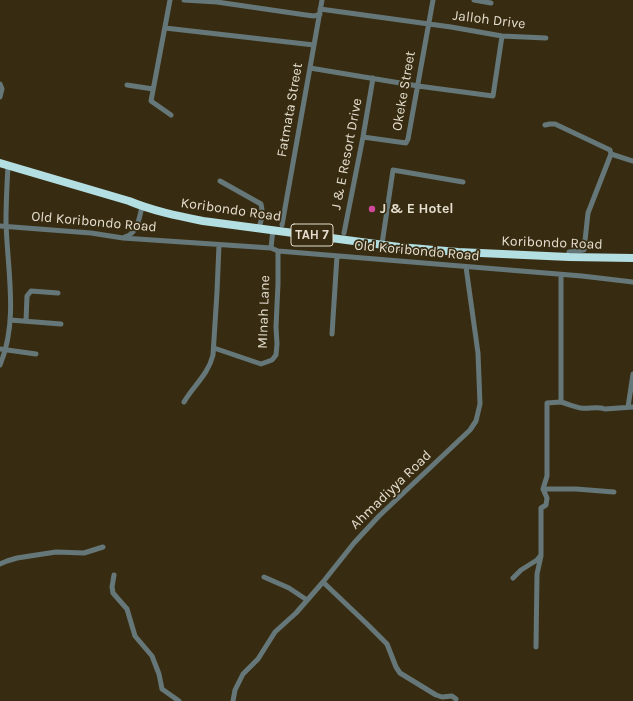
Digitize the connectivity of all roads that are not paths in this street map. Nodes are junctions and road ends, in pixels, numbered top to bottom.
1 (170, 0) edge
2 (184, 0) edge
3 (322, 0) edge
4 (432, 0) edge
5 (474, 0) edge
6 (248, 3) edge
7 (491, 3) dead end
8 (320, 11) junction
9 (428, 24) junction
10 (165, 28) junction
11 (502, 36) junction
12 (546, 38) dead end
13 (314, 45) junction
14 (310, 68) junction
15 (373, 78) junction
16 (0, 84) edge
17 (127, 85) dead end
18 (418, 86) junction
19 (154, 89) junction
20 (0, 97) edge
21 (171, 115) dead end
22 (545, 125) dead end
23 (363, 137) junction
24 (611, 154) junction
25 (633, 161) edge
26 (4, 164) edge
27 (220, 181) dead end
28 (463, 182) dead end
29 (142, 206) junction
30 (282, 225) dead end
31 (0, 226) edge
32 (8, 227) junction
33 (258, 229) junction
34 (273, 229) junction
35 (344, 233) dead end
36 (122, 238) junction
37 (382, 244) junction
38 (219, 245) junction
39 (271, 248) junction
40 (278, 251) junction
41 (337, 256) junction
42 (569, 257) junction
43 (633, 258) edge
44 (466, 267) junction
45 (561, 275) junction
46 (633, 282) edge
47 (58, 293) dead end
48 (10, 320) junction
49 (26, 321) junction
50 (61, 324) dead end
51 (332, 334) dead end
52 (214, 348) junction
53 (0, 349) edge
54 (6, 350) junction
55 (36, 354) dead end
56 (0, 366) edge
57 (633, 374) edge
58 (184, 402) dead end
59 (561, 402) junction
60 (630, 407) edge
61 (544, 489) junction
62 (614, 492) dead end
63 (103, 547) dead end
64 (541, 555) junction
65 (0, 564) edge
66 (114, 575) dead end
67 (264, 577) dead end
68 (513, 578) dead end
69 (323, 582) junction
70 (307, 600) junction
71 (536, 647) dead end
72 (456, 699) dead end
73 (179, 701) edge
74 (233, 701) edge

1 - 10 street
2 - 6 street, Jalloh Drive
3 - 8 street, Fatmata Street
4 - 9 street, Okeke Street
5 - 7 street
6 - 8 street, Jalloh Drive
8 - 9 street, Jalloh Drive
8 - 13 street, Fatmata Street
9 - 11 street, Jalloh Drive
9 - 18 street, Okeke Street
10 - 13 street
10 - 19 street
11 - 12 street, Jalloh Drive
11 - 18 street
13 - 14 street, Fatmata Street
14 - 15 street
14 - 30 street, Fatmata Street
15 - 18 street
15 - 23 street, J & E Resort Drive
16 - 20 street
17 - 19 street
18 - 23 street, Okeke Street
19 - 21 street
22 - 24 street
23 - 35 street, J & E Resort Drive
24 - 25 street
24 - 42 street
26 - 29 highway, Koribondo Road / TAH 7
26 - 32 street
27 - 33 street
28 - 37 street
29 - 33 highway, Koribondo Road / TAH 7
29 - 36 street
31 - 32 street, Old Koribondo Road
32 - 36 street, Old Koribondo Road
32 - 48 street
33 - 34 highway, Koribondo Road / TAH 7
34 - 37 highway, Koribondo Road / TAH 7
34 - 39 street
36 - 38 street, Old Koribondo Road
37 - 42 highway, Koribondo Road / TAH 7
38 - 39 street, Old Koribondo Road
38 - 52 street
39 - 40 street, Old Koribondo Road
40 - 41 street, Old Koribondo Road
40 - 52 street, MInah Lane
41 - 44 street, Old Koribondo Road
41 - 51 street
42 - 43 highway, Koribondo Road / TAH 7
44 - 45 street, Old Koribondo Road
44 - 69 street, Ahmadiyya Road
45 - 46 street, Old Koribondo Road
45 - 59 street
47 - 49 street
48 - 49 street
48 - 54 street
49 - 50 street
52 - 58 street
53 - 54 street
54 - 55 street
54 - 56 street
57 - 60 street
59 - 60 street
59 - 61 street
61 - 62 street
61 - 64 street
63 - 65 street
64 - 68 street
64 - 71 street
66 - 73 street
67 - 70 street
69 - 70 street, Ahmadiyya Road
69 - 72 street
70 - 74 street, Ahmadiyya Road

